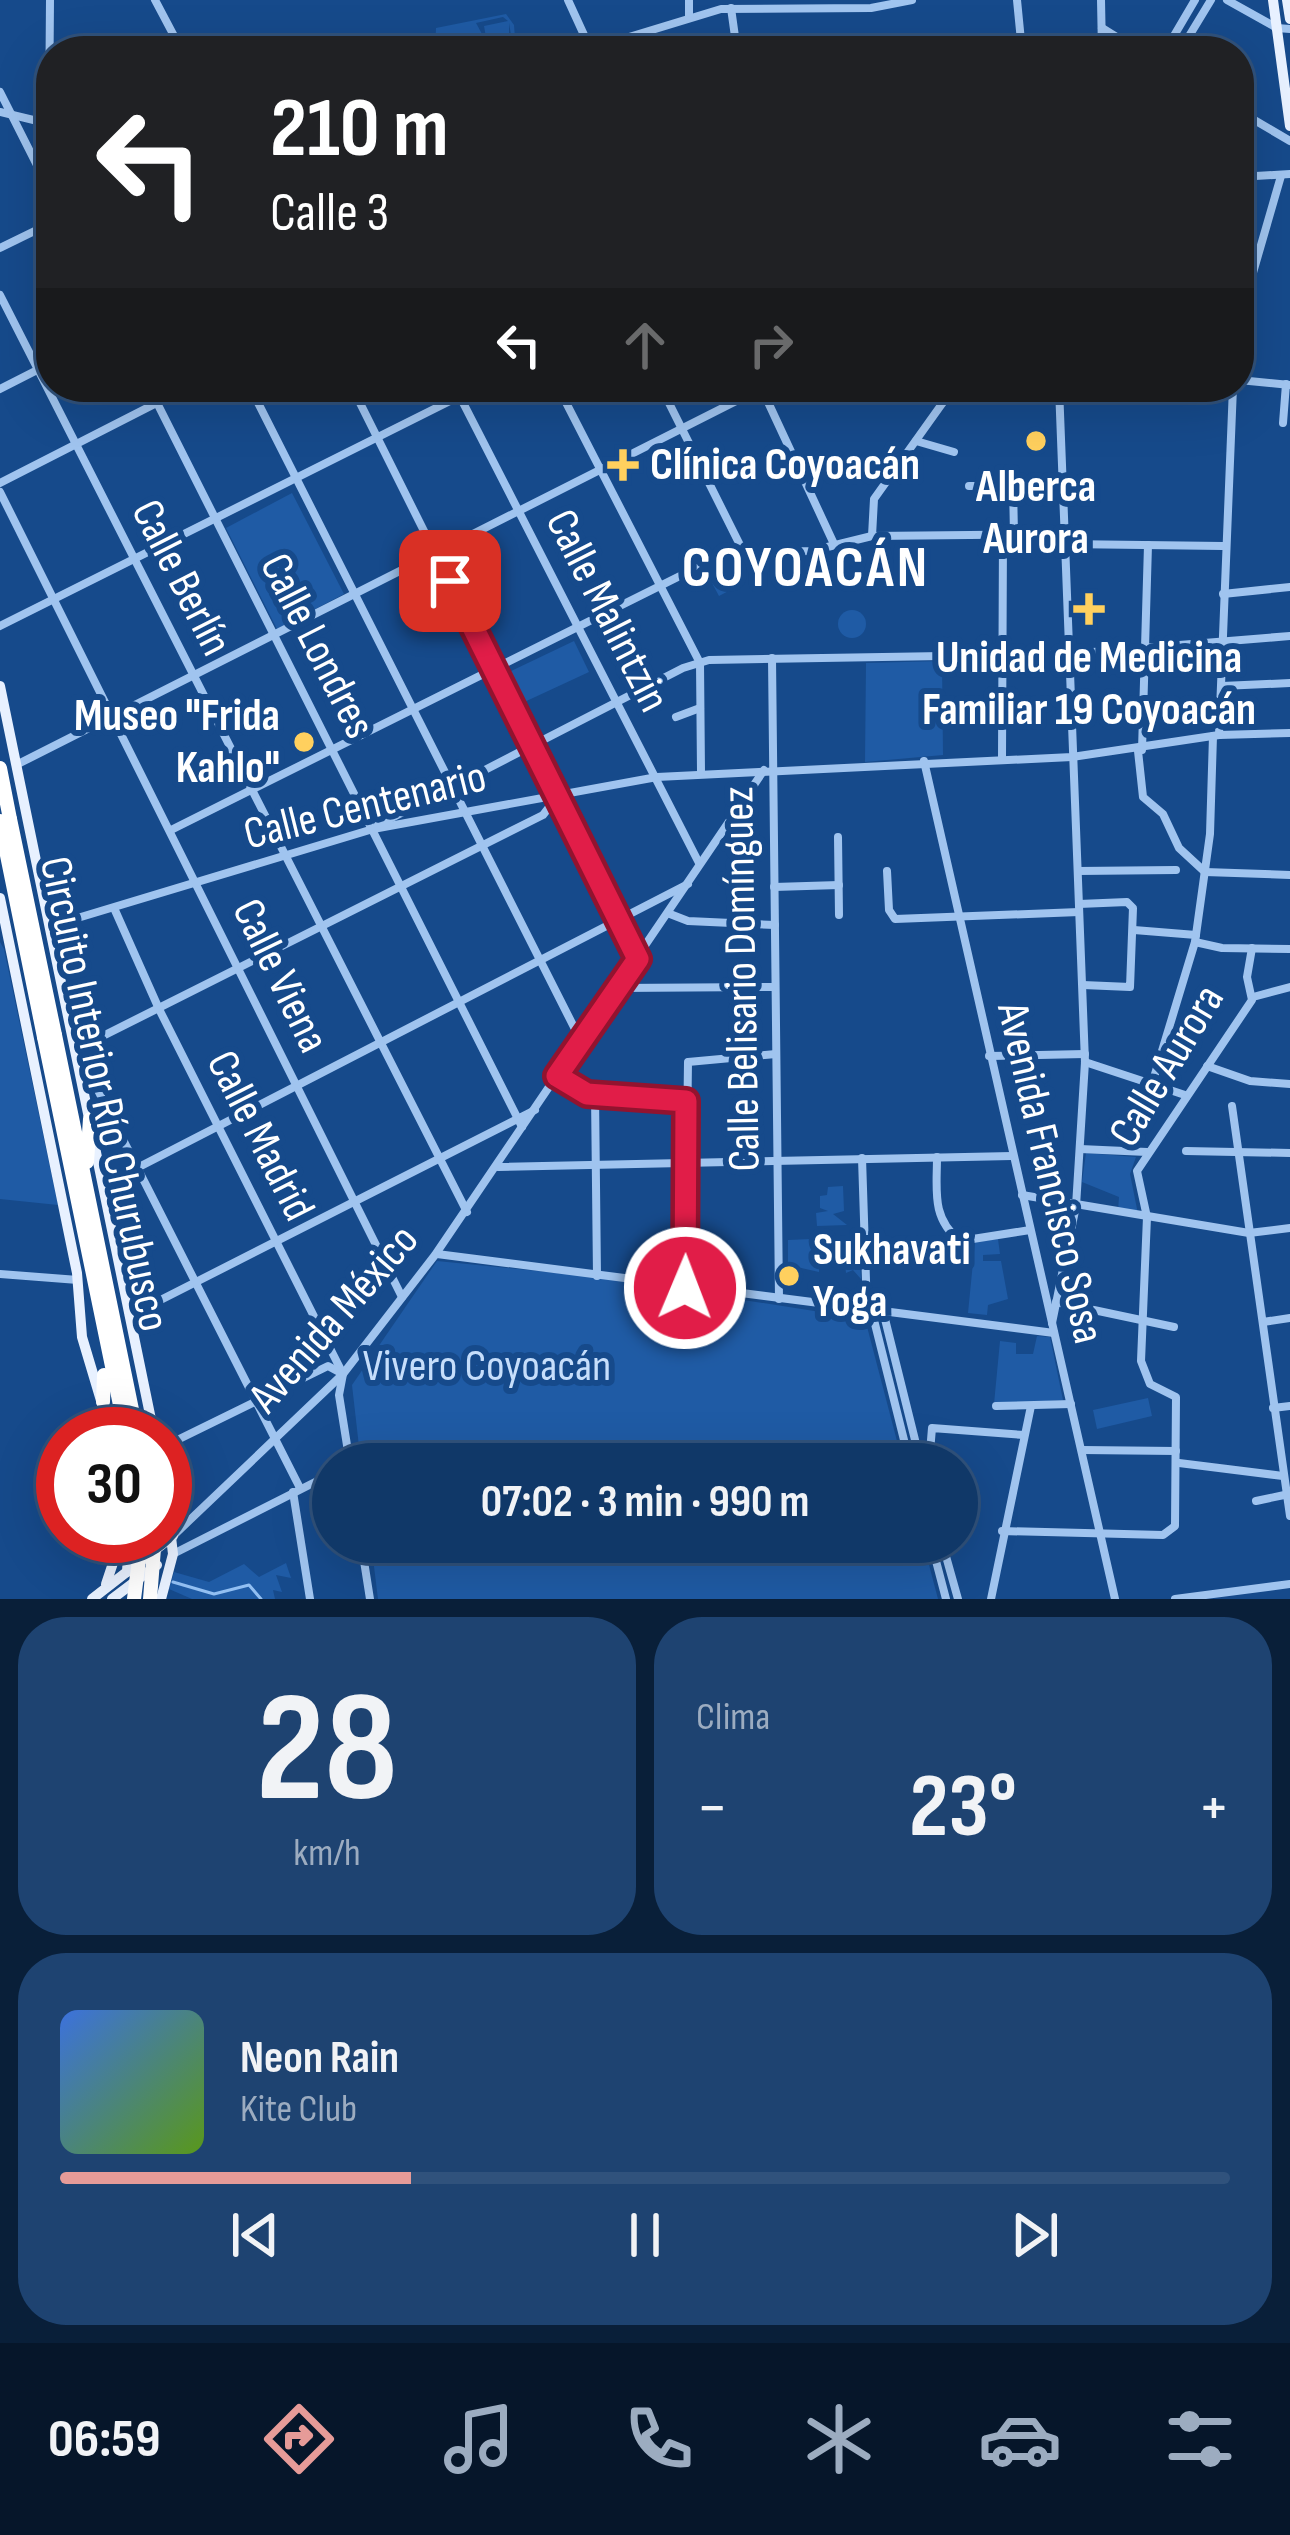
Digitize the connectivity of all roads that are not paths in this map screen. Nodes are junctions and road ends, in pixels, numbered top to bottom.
1 (50, 0) edge
2 (155, 0) edge
3 (556, 0) edge
4 (688, 0) edge
5 (913, 0) edge
6 (1017, 0) edge
7 (1101, 0) edge
8 (1196, 0) edge
9 (1211, 0) edge
10 (1227, 0) edge
11 (1273, 0) edge
12 (1287, 0) edge
13 (858, 3) edge
14 (570, 5) edge
15 (731, 8) junction
16 (689, 16) junction
17 (1290, 20) edge
18 (1100, 27) junction
19 (1283, 29) edge
20 (50, 36) edge
21 (174, 36) edge
22 (582, 36) edge
23 (630, 36) edge
24 (735, 36) edge
25 (1021, 36) edge
26 (1101, 36) edge
27 (1115, 36) edge
28 (1174, 36) edge
29 (1189, 36) edge
30 (0, 92) edge
31 (0, 112) edge
32 (12, 116) junction
33 (1254, 119) edge
34 (36, 120) edge
35 (1290, 126) edge
36 (1290, 141) edge
37 (36, 163) edge
38 (1286, 175) edge
39 (1254, 176) edge
40 (36, 230) edge
41 (0, 248) edge
42 (1254, 274) edge
43 (0, 295) edge
44 (36, 365) edge
45 (36, 370) edge
46 (1254, 384) edge
47 (1288, 384) edge
48 (0, 388) edge
49 (55, 402) edge
50 (157, 402) joint
51 (258, 402) edge
52 (360, 402) edge
53 (441, 402) edge
54 (463, 402) edge
55 (566, 402) edge
56 (669, 402) edge
57 (732, 402) edge
58 (768, 402) edge
59 (943, 402) edge
60 (1059, 402) edge
61 (1235, 402) edge
62 (1282, 423) dead end
63 (682, 428) junction
64 (378, 438) junction
65 (916, 441) junction
66 (76, 443) junction
67 (954, 452) dead end
68 (599, 468) junction
69 (296, 479) junction
70 (969, 485) dead end
71 (0, 488) edge
72 (518, 510) junction
73 (216, 520) junction
74 (1009, 534) junction
75 (872, 536) junction
76 (1064, 539) junction
77 (834, 544) junction
78 (1148, 545) junction
79 (1223, 546) junction
80 (436, 552) junction
81 (744, 553) junction
82 (136, 560) junction
83 (658, 585) junction
84 (1290, 587) edge
85 (356, 593) junction
86 (1223, 594) junction
87 (55, 598) junction
88 (0, 626) edge
89 (578, 626) junction
90 (275, 634) junction
91 (1290, 636) edge
92 (1223, 644) junction
93 (1144, 650) junction
94 (1068, 653) junction
95 (1003, 656) junction
96 (772, 658) junction
97 (700, 662) junction
98 (495, 668) junction
99 (194, 676) junction
100 (1290, 683) edge
101 (0, 686) edge
102 (1222, 686) junction
103 (617, 704) junction
104 (700, 708) junction
105 (415, 710) junction
106 (114, 716) junction
107 (676, 717) dead end
108 (1290, 734) edge
109 (1216, 735) junction
110 (535, 746) junction
111 (333, 750) junction
112 (1140, 750) junction
113 (1072, 757) junction
114 (1002, 758) junction
115 (924, 761) junction
116 (8, 766) edge
117 (768, 768) junction
118 (701, 772) junction
119 (657, 777) junction
120 (453, 786) junction
121 (252, 791) junction
122 (557, 796) junction
123 (530, 801) junction
124 (466, 812) junction
125 (535, 819) junction
126 (5, 820) edge
127 (373, 829) junction
128 (171, 830) junction
129 (838, 837) dead end
130 (483, 845) junction
131 (285, 857) junction
132 (700, 865) junction
133 (1176, 870) dead end
134 (887, 871) dead end
135 (1078, 871) junction
136 (1204, 872) junction
137 (1290, 875) edge
138 (689, 883) junction
139 (197, 884) junction
140 (839, 885) junction
141 (401, 886) junction
142 (774, 887) junction
143 (0, 898) edge
144 (114, 908) junction
145 (1079, 908) junction
146 (670, 914) junction
147 (839, 915) dead end
148 (956, 916) junction
149 (620, 921) junction
150 (775, 925) junction
151 (51, 926) junction
152 (321, 928) junction
153 (1134, 930) junction
154 (3, 934) edge
155 (1196, 938) junction
156 (1252, 948) junction
157 (1290, 949) edge
158 (638, 959) junction
159 (542, 963) junction
160 (239, 969) junction
161 (62, 976) junction
162 (1247, 977) junction
163 (17, 981) junction
164 (1082, 986) junction
165 (775, 987) junction
166 (1290, 987) edge
167 (618, 988) junction
168 (1276, 991) junction
169 (1253, 997) junction
170 (461, 1004) junction
171 (159, 1010) junction
172 (50, 1036) junction
173 (581, 1040) junction
174 (381, 1046) junction
175 (76, 1049) junction
176 (776, 1054) junction
177 (989, 1056) junction
178 (1085, 1058) junction
179 (1207, 1066) junction
180 (557, 1076) junction
181 (1152, 1084) junction
182 (1290, 1084) edge
183 (298, 1088) junction
184 (595, 1094) junction
185 (1185, 1095) junction
186 (686, 1101) junction
187 (1232, 1106) dead end
188 (535, 1110) junction
189 (111, 1117) junction
190 (518, 1118) junction
191 (90, 1119) junction
192 (218, 1128) junction
193 (522, 1129) junction
194 (1080, 1149) junction
195 (1186, 1151) dead end
196 (1147, 1152) junction
197 (1290, 1153) edge
198 (1238, 1154) junction
199 (1012, 1156) junction
200 (937, 1157) junction
201 (862, 1158) junction
202 (440, 1159) junction
203 (778, 1160) junction
204 (686, 1162) junction
205 (595, 1164) junction
206 (498, 1166) junction
207 (137, 1168) junction
208 (86, 1185) junction
209 (104, 1185) junction
210 (1022, 1195) junction
211 (356, 1202) junction
212 (1076, 1206) junction
213 (467, 1212) junction
214 (1147, 1217) junction
215 (1290, 1228) edge
216 (1030, 1230) junction
217 (1249, 1233) junction
218 (276, 1242) junction
219 (436, 1253) junction
220 (0, 1274) edge
221 (597, 1276) junction
222 (78, 1280) junction
223 (196, 1283) junction
224 (95, 1287) junction
225 (685, 1288) junction
226 (402, 1297) junction
227 (779, 1300) junction
228 (1056, 1302) junction
229 (869, 1312) junction
230 (884, 1315) junction
231 (129, 1316) junction
232 (1290, 1318) edge
233 (1146, 1319) junction
234 (1263, 1322) junction
235 (1174, 1327) dead end
236 (1053, 1328) junction
237 (343, 1374) junction
238 (256, 1401) junction
239 (103, 1402) junction
240 (1071, 1404) junction
241 (995, 1406) dead end
242 (1030, 1406) junction
243 (1290, 1406) edge
244 (104, 1407) edge
245 (120, 1407) edge
246 (131, 1407) edge
247 (148, 1407) edge
248 (1274, 1408) junction
249 (192, 1433) edge
250 (1024, 1436) junction
251 (275, 1439) junction
252 (347, 1443) edge
253 (904, 1443) edge
254 (919, 1443) edge
255 (929, 1443) edge
256 (1082, 1450) junction
257 (1176, 1450) junction
258 (1179, 1463) junction
259 (1283, 1476) junction
260 (312, 1483) edge
261 (296, 1490) junction
262 (1288, 1494) edge
263 (1256, 1502) dead end
264 (1290, 1516) edge
265 (192, 1518) edge
266 (1002, 1531) junction
267 (1101, 1536) junction
268 (192, 1544) edge
269 (114, 1563) edge
270 (128, 1563) edge
271 (135, 1563) edge
272 (135, 1563) edge
273 (153, 1563) edge
274 (163, 1563) edge
275 (171, 1563) edge
276 (364, 1563) edge
277 (937, 1563) edge
278 (948, 1563) edge
279 (128, 1568) junction
280 (1290, 1584) edge
281 (105, 1586) junction
282 (126, 1595) edge
283 (92, 1599) edge
284 (112, 1599) edge
285 (150, 1599) edge
286 (161, 1599) edge
287 (310, 1599) edge
288 (370, 1599) edge
289 (946, 1599) edge
290 (958, 1599) edge
291 (991, 1599) edge
292 (1115, 1599) edge
293 (1174, 1599) edge

1 - 20 street
2 - 21 street
3 - 14 street
4 - 16 street
5 - 13 street
6 - 25 street
7 - 18 street
8 - 28 street
9 - 29 street
10 - 19 street
11 - 19 main road
12 - 17 main road
13 - 15 street
14 - 22 street
15 - 16 street
15 - 24 street
16 - 23 street
18 - 26 street
18 - 27 street
19 - 35 main road
30 - 32 street
31 - 32 street
32 - 34 street
32 - 37 street
33 - 36 street
38 - 39 street
38 - 42 street
40 - 41 street
43 - 44 street, Calle Berlín
45 - 48 street
46 - 47 street
47 - 62 street
49 - 66 street, Calle Berlín
50 - 66 street
50 - 73 street, Calle Londres
51 - 69 street
52 - 64 street
53 - 64 street
54 - 72 street, Calle Malintzin
55 - 68 street
56 - 63 street
57 - 63 street
58 - 77 street
59 - 65 street
60 - 76 street
61 - 79 street
63 - 68 street
63 - 81 street
64 - 69 street
64 - 80 street
65 - 67 street
65 - 75 street
66 - 71 street
66 - 82 street, Calle Berlín
68 - 72 street
68 - 83 street
69 - 73 street
69 - 85 street
70 - 74 street
71 - 87 street, Calle Viena
72 - 80 street
72 - 89 street, Calle Malintzin
73 - 82 street
73 - 90 street, Calle Londres
74 - 75 street
74 - 76 street
74 - 95 street
75 - 77 street
76 - 78 street
76 - 94 street
77 - 81 street
78 - 79 street
78 - 93 street
79 - 86 street
80 - 85 street
80 - 98 street
81 - 83 street
82 - 87 street
82 - 99 street, Calle Berlín
83 - 89 street
83 - 97 street
84 - 86 street
85 - 90 street
85 - 105 street
86 - 92 street
87 - 88 street
87 - 106 street, Calle Viena
89 - 98 street
89 - 103 street, Calle Malintzin
90 - 99 street
90 - 111 street, Calle Londres
91 - 92 street
92 - 93 street
92 - 102 street
93 - 94 street
93 - 112 street
94 - 95 street
94 - 113 street
95 - 96 street
95 - 114 street
96 - 97 street
96 - 117 street, Calle Belisario Domínguez
97 - 103 street
97 - 104 street
98 - 105 street
98 - 110 street
99 - 106 street
99 - 121 street, Calle Berlín
100 - 102 street
101 - 116 main road
102 - 109 street
103 - 110 street
103 - 119 street, Calle Malintzin
104 - 107 street
104 - 118 street
105 - 111 street
105 - 120 street
106 - 116 street
106 - 128 street, Calle Viena
108 - 109 street, Calle Centenario
109 - 112 street, Calle Centenario
109 - 136 street
110 - 120 street
110 - 122 street
111 - 121 street
111 - 127 street, Calle Londres
112 - 113 street, Calle Centenario
112 - 136 street
113 - 114 street, Calle Centenario
113 - 135 street
114 - 115 street, Calle Centenario
115 - 117 street, Calle Centenario
115 - 148 street, Avenida Francisco Sosa
116 - 126 highway, Circuito Interior Río Churubusco
116 - 151 main road
117 - 118 street, Calle Centenario
117 - 132 street, Avenida México
117 - 142 street, Calle Belisario Domínguez
118 - 119 street, Calle Centenario
119 - 122 street, Calle Centenario
119 - 132 street, Calle Malintzin
120 - 124 street
120 - 127 street
121 - 128 street
121 - 131 street, Calle Berlín
122 - 123 street, Calle Centenario
122 - 125 street
122 - 149 street
123 - 124 street, Calle Centenario
123 - 125 street
124 - 127 street, Calle Centenario
124 - 130 street
125 - 130 street
126 - 172 highway, Circuito Interior Río Churubusco, bridge
127 - 131 street, Calle Centenario
127 - 141 street, Calle Londres
128 - 139 street, Calle Viena
129 - 140 street
130 - 141 street
130 - 159 street
131 - 139 street, Calle Centenario
131 - 152 street, Calle Berlín
132 - 138 street, Avenida México
133 - 135 street
134 - 148 street
135 - 145 street
136 - 137 street
136 - 155 street
138 - 146 street, Avenida México
138 - 149 street
139 - 144 street, Calle Centenario
139 - 160 street, Calle Viena
140 - 142 street
140 - 147 street
141 - 152 street
141 - 170 street, Calle Londres
142 - 150 street, Calle Belisario Domínguez
143 - 154 main road
144 - 151 street, Calle Centenario
144 - 171 street, Calle Madrid
145 - 148 street
145 - 153 street
145 - 164 street
146 - 150 street
146 - 158 street, Avenida México
148 - 177 street, Avenida Francisco Sosa
149 - 158 street
149 - 159 street
150 - 165 street, Calle Belisario Domínguez
151 - 154 main road
151 - 161 main road
152 - 160 street
152 - 174 street, Calle Berlín
153 - 155 street
153 - 164 street
154 - 163 main road
155 - 156 street
155 - 181 street
156 - 157 street
156 - 162 street, Calle Aurora
158 - 167 street, Avenida México
159 - 170 street
159 - 173 street
160 - 171 street
160 - 183 street, Calle Viena
161 - 163 main road
161 - 175 main road
162 - 168 street
162 - 169 street, Calle Aurora
163 - 222 main road
164 - 178 street
165 - 167 street
165 - 176 street, Calle Belisario Domínguez
166 - 168 street
167 - 173 street, Avenida México
168 - 169 street
169 - 179 street, Calle Aurora
170 - 174 street
170 - 190 street, Calle Londres
171 - 175 street
171 - 192 street, Calle Madrid
172 - 208 highway, Circuito Interior Río Churubusco
172 - 224 highway, Circuito Interior Río Churubusco
173 - 180 street, Avenida México
174 - 183 street
174 - 202 street, Calle Berlín
175 - 189 street
175 - 191 main road
176 - 186 street
176 - 203 street, Calle Belisario Domínguez
177 - 178 street
177 - 199 street, Avenida Francisco Sosa
178 - 181 street
178 - 194 street
179 - 182 street
179 - 185 street, Calle Aurora
180 - 184 street
180 - 188 street, Avenida México
181 - 185 street
183 - 192 street
183 - 211 street, Calle Viena
184 - 186 street
184 - 205 street
185 - 196 street, Calle Aurora
186 - 204 street
187 - 198 street
188 - 190 street
188 - 193 street, Avenida México
189 - 191 main road
189 - 207 street
190 - 193 street, Calle Londres
190 - 202 street
191 - 208 highway
191 - 209 main road
192 - 207 street
192 - 218 street, Calle Madrid
193 - 206 street, Avenida México
194 - 196 street
194 - 212 street
195 - 198 street
196 - 214 street, Calle Aurora
197 - 198 street
198 - 217 street
199 - 200 street
199 - 210 street, Avenida Francisco Sosa
200 - 201 street
200 - 216 street
201 - 203 street
201 - 229 street
202 - 211 street
202 - 213 street, Calle Berlín
203 - 204 street
203 - 227 street, Calle Belisario Domínguez
204 - 205 street
204 - 225 street
205 - 206 street
205 - 221 street
206 - 213 street, Avenida México
207 - 209 street
207 - 223 street
208 - 246 highway, Circuito Interior Río Churubusco
209 - 231 main road
210 - 212 street
210 - 216 street, Avenida Francisco Sosa
211 - 218 street
211 - 226 street, Calle Viena
212 - 214 street
212 - 228 street
213 - 219 street, Avenida México
214 - 217 street
214 - 233 street, Calle Aurora
215 - 217 street
216 - 236 street, Avenida Francisco Sosa
217 - 234 street
218 - 223 street
218 - 237 street, Calle Madrid
219 - 221 street
219 - 226 street, Avenida México
220 - 222 street
221 - 225 street
222 - 239 main road
223 - 231 street
223 - 238 street
224 - 239 highway
224 - 245 highway, Circuito Interior Río Churubusco
225 - 227 street
226 - 237 street, Avenida México
227 - 229 street
228 - 233 street
228 - 236 street
229 - 230 street
229 - 253 street
230 - 236 street
230 - 254 street
231 - 247 main road
232 - 234 street
233 - 235 street
233 - 257 street, Calle Aurora
234 - 248 street
236 - 240 street, Avenida Francisco Sosa
237 - 238 street
237 - 251 street, Avenida México
237 - 252 street, Calle Madrid
238 - 249 street
238 - 251 street
239 - 244 main road
240 - 242 street
240 - 256 street, Avenida Francisco Sosa
241 - 242 street
242 - 250 street
243 - 248 street
248 - 259 street
250 - 255 street
250 - 266 street
251 - 261 street
251 - 265 street, Avenida México
256 - 257 street
256 - 267 street, Avenida Francisco Sosa
257 - 258 street
258 - 259 street
258 - 267 street
259 - 262 street
260 - 261 street
261 - 268 street
261 - 287 street
262 - 263 street
262 - 264 street
266 - 267 street
266 - 291 street
267 - 292 street, Avenida Francisco Sosa
269 - 281 main road
270 - 279 main road
271 - 279 main road
272 - 282 highway, bridge
273 - 285 highway, bridge
274 - 282 main road
275 - 286 main road
276 - 288 street
277 - 289 street
278 - 290 street
279 - 281 main road
279 - 282 main road
280 - 293 street
281 - 283 main road
282 - 284 main road

